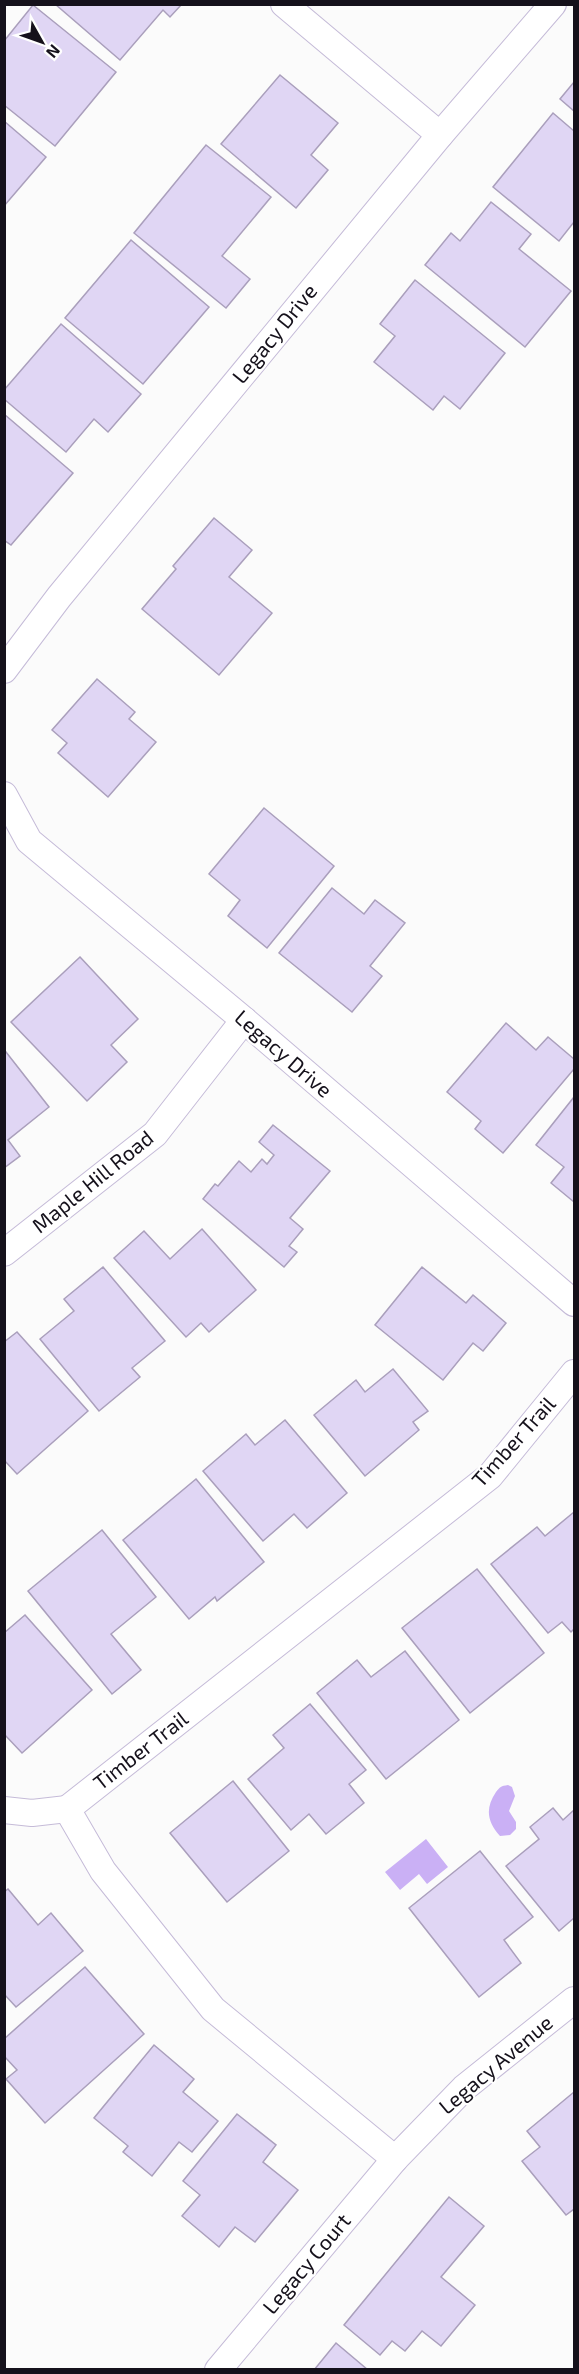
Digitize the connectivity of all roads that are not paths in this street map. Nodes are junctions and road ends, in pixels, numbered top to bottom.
1 (285, 4) edge
2 (553, 4) edge
3 (440, 135) junction
4 (4, 670) edge
5 (4, 795) edge
6 (244, 1020) junction
7 (4, 1253) edge
8 (574, 1304) edge
9 (574, 1372) edge
10 (67, 1809) junction
11 (4, 1810) edge
12 (574, 2000) edge
13 (395, 2159) junction
14 (218, 2370) edge

1 - 3 street
2 - 3 street, Legacy Drive
3 - 4 street, Legacy Drive
5 - 6 street, Legacy Drive
6 - 7 street, Maple Hill Road
6 - 8 street, Legacy Drive
9 - 10 street, Timber Trail
10 - 11 street
10 - 13 street
12 - 13 street, Legacy Avenue
13 - 14 street, Legacy Court

